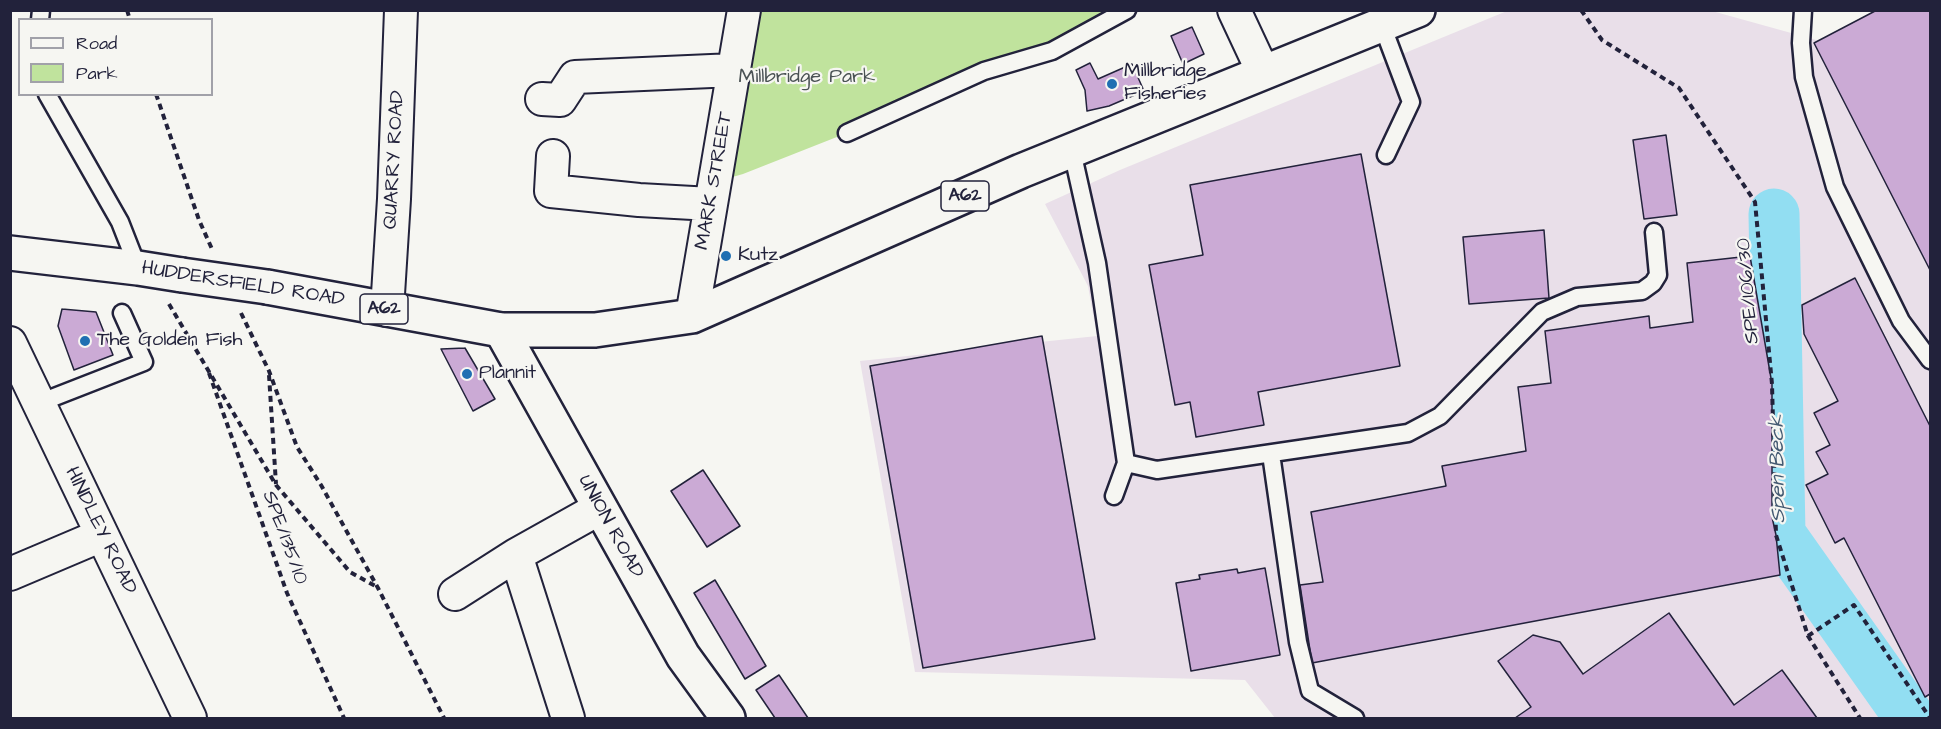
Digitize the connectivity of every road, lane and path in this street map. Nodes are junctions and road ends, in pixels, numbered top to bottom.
1 (401, 10) edge
2 (744, 10) edge
3 (1126, 10) edge
4 (1234, 10) edge
5 (1418, 10) edge
6 (1581, 10) edge
7 (1803, 10) edge
8 (1378, 18) edge
9 (734, 70) junction
10 (1263, 72) junction
11 (48, 96) edge
12 (157, 96) edge
13 (542, 99) dead end
14 (847, 133) dead end
15 (1072, 151) junction
16 (1386, 155) dead end
17 (553, 156) dead end
18 (711, 204) junction
19 (1654, 232) dead end
20 (213, 252) dead end
21 (10, 253) edge
22 (143, 269) junction
23 (237, 304) dead end
24 (387, 310) junction
25 (122, 313) dead end
26 (692, 316) junction
27 (501, 330) junction
28 (10, 343) edge
29 (1930, 360) edge
30 (205, 364) junction
31 (269, 371) junction
32 (27, 396) edge
33 (1271, 453) junction
34 (1126, 463) junction
35 (276, 485) junction
36 (1114, 496) dead end
37 (600, 508) junction
38 (102, 535) junction
39 (516, 555) junction
40 (10, 574) edge
41 (378, 588) junction
42 (455, 594) dead end
43 (1808, 636) junction
44 (190, 718) edge
45 (344, 718) edge
46 (444, 718) edge
47 (568, 718) edge
48 (728, 718) edge
49 (1355, 718) edge
50 (1860, 718) edge
51 (1930, 718) edge

1 - 24 street, QUARRY ROAD
2 - 9 street, MARK STREET
3 - 14 lane
4 - 10 street
5 - 8 main road, HUDDERSFIELD ROAD / A62
6 - 43 path, SPE/106/30
7 - 29 lane
8 - 10 main road, HUDDERSFIELD ROAD / A62
8 - 16 lane
9 - 13 street
9 - 18 street, MARK STREET
10 - 15 main road, HUDDERSFIELD ROAD / A62
11 - 22 lane
12 - 20 path
15 - 26 main road, HUDDERSFIELD ROAD / A62
15 - 34 lane
17 - 18 street
18 - 26 street, MARK STREET
19 - 33 lane
21 - 22 main road, HUDDERSFIELD ROAD / A62
22 - 24 main road, HUDDERSFIELD ROAD / A62, bridge
22 - 30 path
23 - 31 path
24 - 27 main road, HUDDERSFIELD ROAD / A62
25 - 32 lane
26 - 27 main road, HUDDERSFIELD ROAD / A62
27 - 37 main road, UNION ROAD
28 - 32 street, HINDLEY ROAD
30 - 35 path
30 - 45 path, SPE/135/10
31 - 35 path
31 - 41 path
32 - 38 street, HINDLEY ROAD
33 - 34 lane
33 - 49 lane
34 - 36 lane
35 - 41 path
37 - 39 street
37 - 48 main road, UNION ROAD
38 - 40 street
38 - 44 street, HINDLEY ROAD
39 - 42 street
39 - 47 street
41 - 46 path
43 - 50 path, SPE/106/30
43 - 51 path

